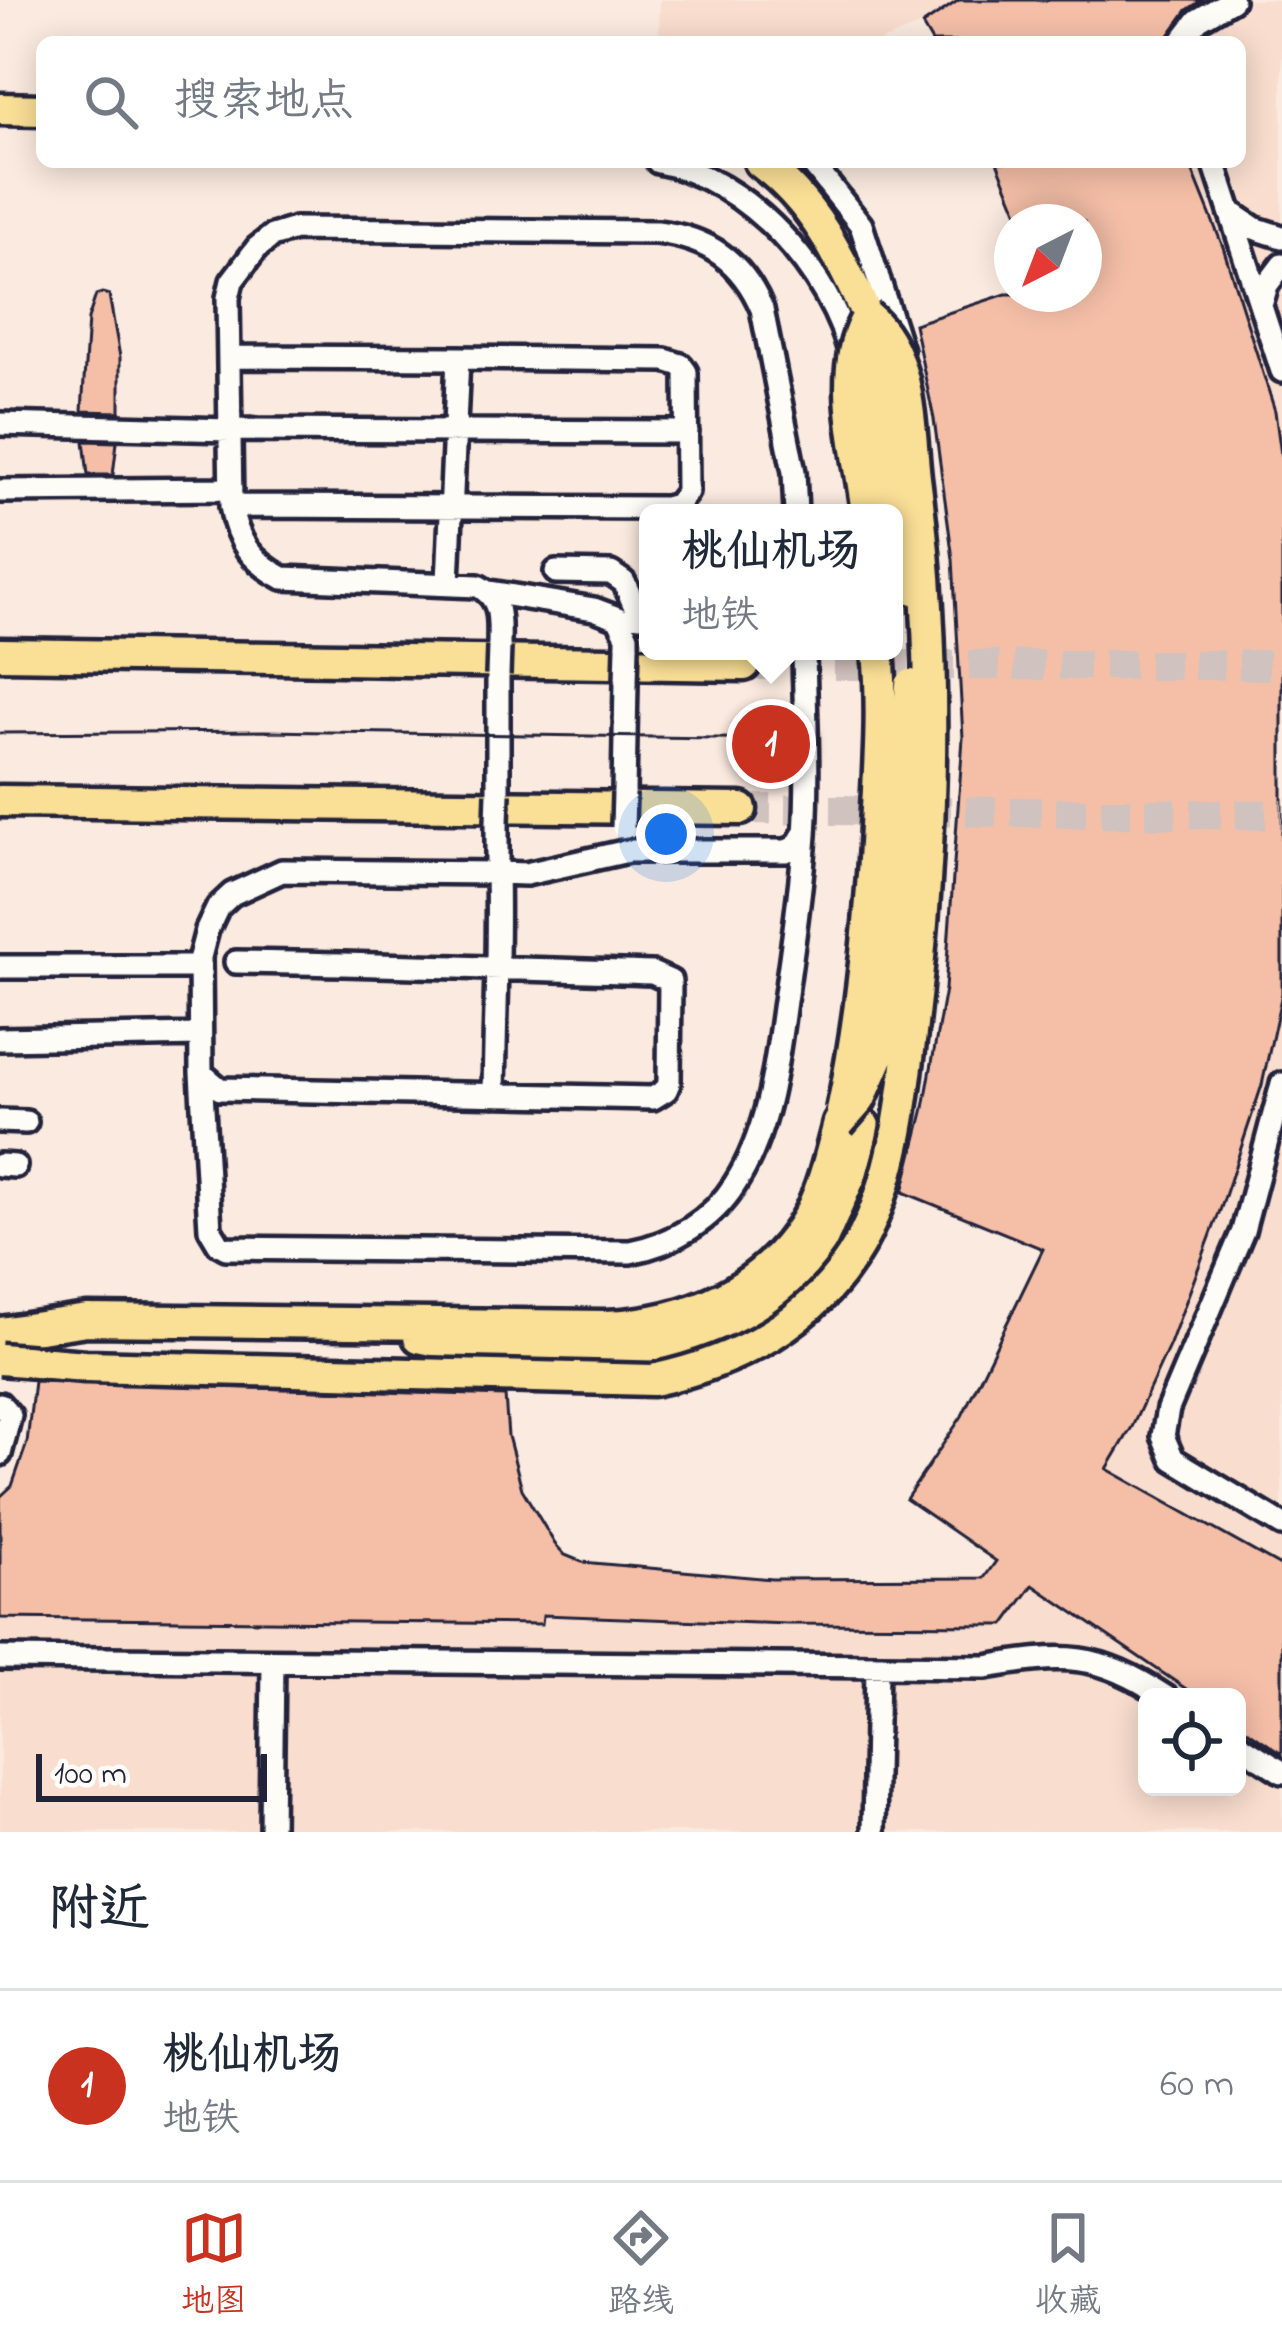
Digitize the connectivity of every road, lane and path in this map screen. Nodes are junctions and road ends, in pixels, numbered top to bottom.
1 (1232, 0) edge
2 (1186, 36) edge
3 (0, 110) edge
4 (36, 110) edge
5 (679, 168) edge
6 (768, 168) edge
7 (816, 168) edge
8 (1216, 168) edge
9 (1232, 213) junction
10 (1282, 237) edge
11 (1282, 265) edge
12 (1262, 302) junction
13 (867, 316) junction
14 (230, 357) junction
15 (458, 358) junction
16 (1282, 371) edge
17 (0, 424) edge
18 (456, 429) junction
19 (230, 430) junction
20 (687, 432) junction
21 (0, 490) edge
22 (231, 497) junction
23 (678, 504) edge
24 (795, 504) edge
25 (866, 504) edge
26 (882, 504) edge
27 (895, 504) edge
28 (639, 505) edge
29 (452, 506) junction
30 (247, 551) junction
31 (903, 554) edge
32 (294, 566) dead end
33 (556, 572) dead end
34 (448, 582) junction
35 (490, 592) junction
36 (639, 616) edge
37 (0, 654) edge
38 (804, 660) edge
39 (878, 660) edge
40 (893, 660) edge
41 (744, 665) tunnel mouth
42 (0, 801) edge
43 (741, 809) tunnel mouth
44 (805, 832) junction
45 (623, 851) junction
46 (497, 873) junction
47 (236, 962) dead end
48 (0, 967) edge
49 (200, 967) junction
50 (496, 968) junction
51 (200, 1035) junction
52 (0, 1039) edge
53 (201, 1073) junction
54 (1282, 1084) edge
55 (494, 1095) junction
56 (0, 1121) edge
57 (26, 1122) dead end
58 (852, 1125) junction
59 (820, 1244) junction
60 (354, 1323) junction
61 (0, 1333) edge
62 (0, 1359) edge
63 (684, 1373) junction
64 (0, 1404) edge
65 (0, 1454) edge
66 (1282, 1525) edge
67 (0, 1658) edge
68 (273, 1661) junction
69 (877, 1666) junction
70 (1152, 1688) edge
71 (1246, 1749) edge
72 (1282, 1772) edge
73 (271, 1832) edge
74 (874, 1832) edge

1 - 2 street
3 - 4 highway
5 - 26 street
6 - 13 highway
7 - 58 street
8 - 9 street
9 - 10 street
9 - 12 street
11 - 12 street
12 - 16 street
13 - 25 highway, bridge
13 - 27 highway, bridge
13 - 63 highway, bridge
14 - 15 street
14 - 19 street
14 - 24 street
15 - 18 street
15 - 20 street
17 - 19 street
18 - 19 street
18 - 20 street
18 - 29 street
19 - 22 street
20 - 23 street
21 - 22 street
22 - 29 street
22 - 30 street
28 - 29 street
29 - 34 street
30 - 32 street
30 - 34 street
31 - 58 highway, bridge
33 - 36 street
34 - 35 street
35 - 45 street, bridge
35 - 46 street, bridge
37 - 41 highway
38 - 44 street
39 - 58 highway, bridge
40 - 58 street
42 - 43 highway
44 - 45 street
44 - 53 street
45 - 46 street
46 - 49 street
46 - 50 street
47 - 50 street
48 - 49 street
49 - 51 street
50 - 55 street
50 - 55 street
51 - 52 street
51 - 53 street
53 - 55 street
54 - 66 street
56 - 57 street
58 - 59 highway
58 - 60 highway
59 - 60 highway
59 - 63 highway, bridge
60 - 61 highway
62 - 63 highway, bridge
64 - 65 street
67 - 68 street
68 - 69 street
68 - 73 street
69 - 70 street
69 - 74 street
71 - 72 street

